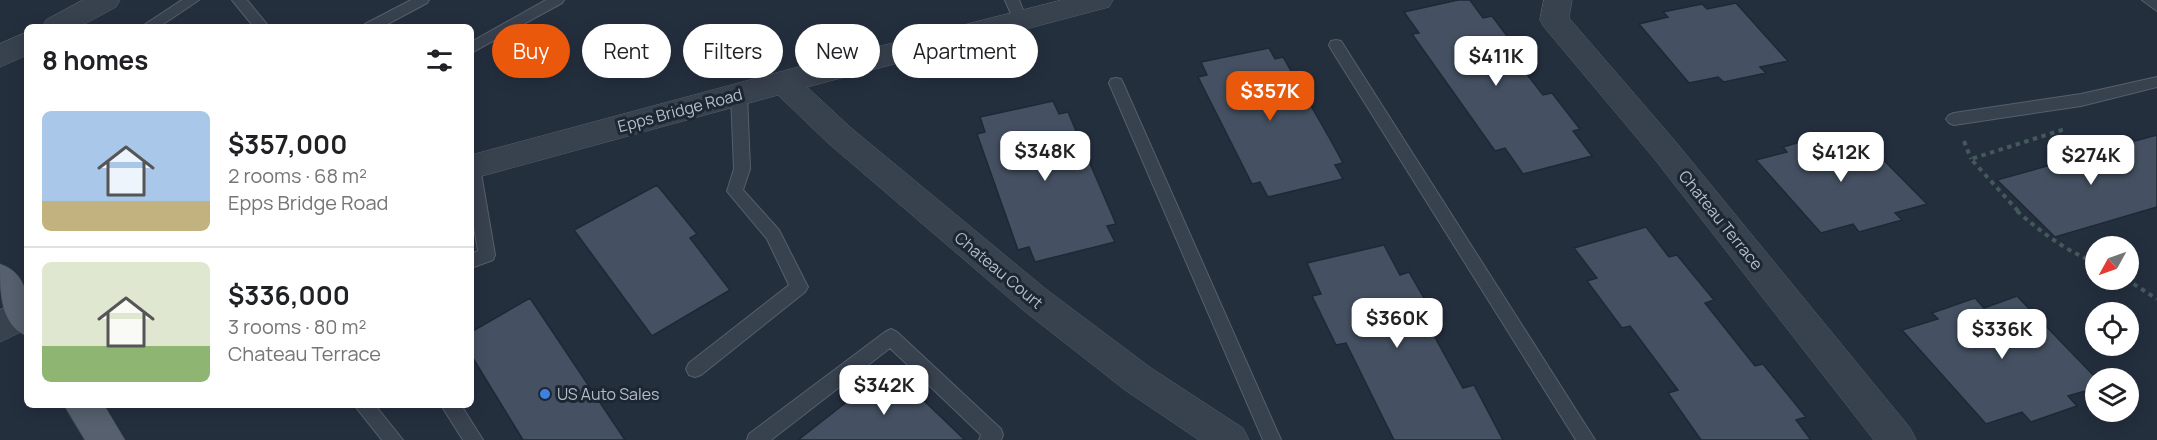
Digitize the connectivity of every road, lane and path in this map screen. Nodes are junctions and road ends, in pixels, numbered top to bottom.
1 (106, 0) edge
2 (192, 0) edge
3 (239, 0) edge
4 (422, 0) edge
5 (557, 0) edge
6 (1097, 0) edge
7 (1558, 0) edge
8 (2149, 0) edge
9 (2157, 6) edge
10 (1016, 10) edge
11 (62, 24) edge
12 (153, 24) edge
13 (259, 24) edge
14 (376, 24) edge
15 (24, 44) edge
16 (1336, 45) dead end
17 (474, 46) edge
18 (0, 57) edge
19 (783, 82) junction
20 (2157, 82) edge
21 (1116, 83) dead end
22 (739, 94) junction
23 (1954, 119) dead end
24 (2070, 128) dead end
25 (474, 166) edge
26 (474, 184) edge
27 (2085, 259) edge
28 (474, 260) edge
29 (0, 278) edge
30 (2139, 287) edge
31 (2157, 298) edge
32 (19, 319) edge
33 (695, 369) dead end
34 (85, 408) edge
35 (111, 408) edge
36 (366, 408) edge
37 (452, 408) edge
38 (108, 440) edge
39 (394, 440) edge
40 (474, 440) edge
41 (756, 440) edge
42 (988, 440) edge
43 (1230, 440) edge
44 (1272, 440) edge
45 (1586, 440) edge
46 (1897, 440) edge

1 - 11 street
2 - 12 lane
3 - 13 lane
4 - 14 lane
5 - 17 lane
6 - 10 street, Epps Bridge Road
7 - 46 street, Chateau Terrace
8 - 9 lane
10 - 19 street, Epps Bridge Road
15 - 18 street
16 - 45 lane
19 - 22 street, Epps Bridge Road
19 - 43 street, Chateau Court
20 - 23 lane
21 - 44 lane
22 - 25 street, Epps Bridge Road
22 - 33 lane
24 - 27 path
26 - 28 lane
29 - 32 main road
30 - 31 path
34 - 38 main road
35 - 38 main road
36 - 39 lane
37 - 40 lane
41 - 42 lane

